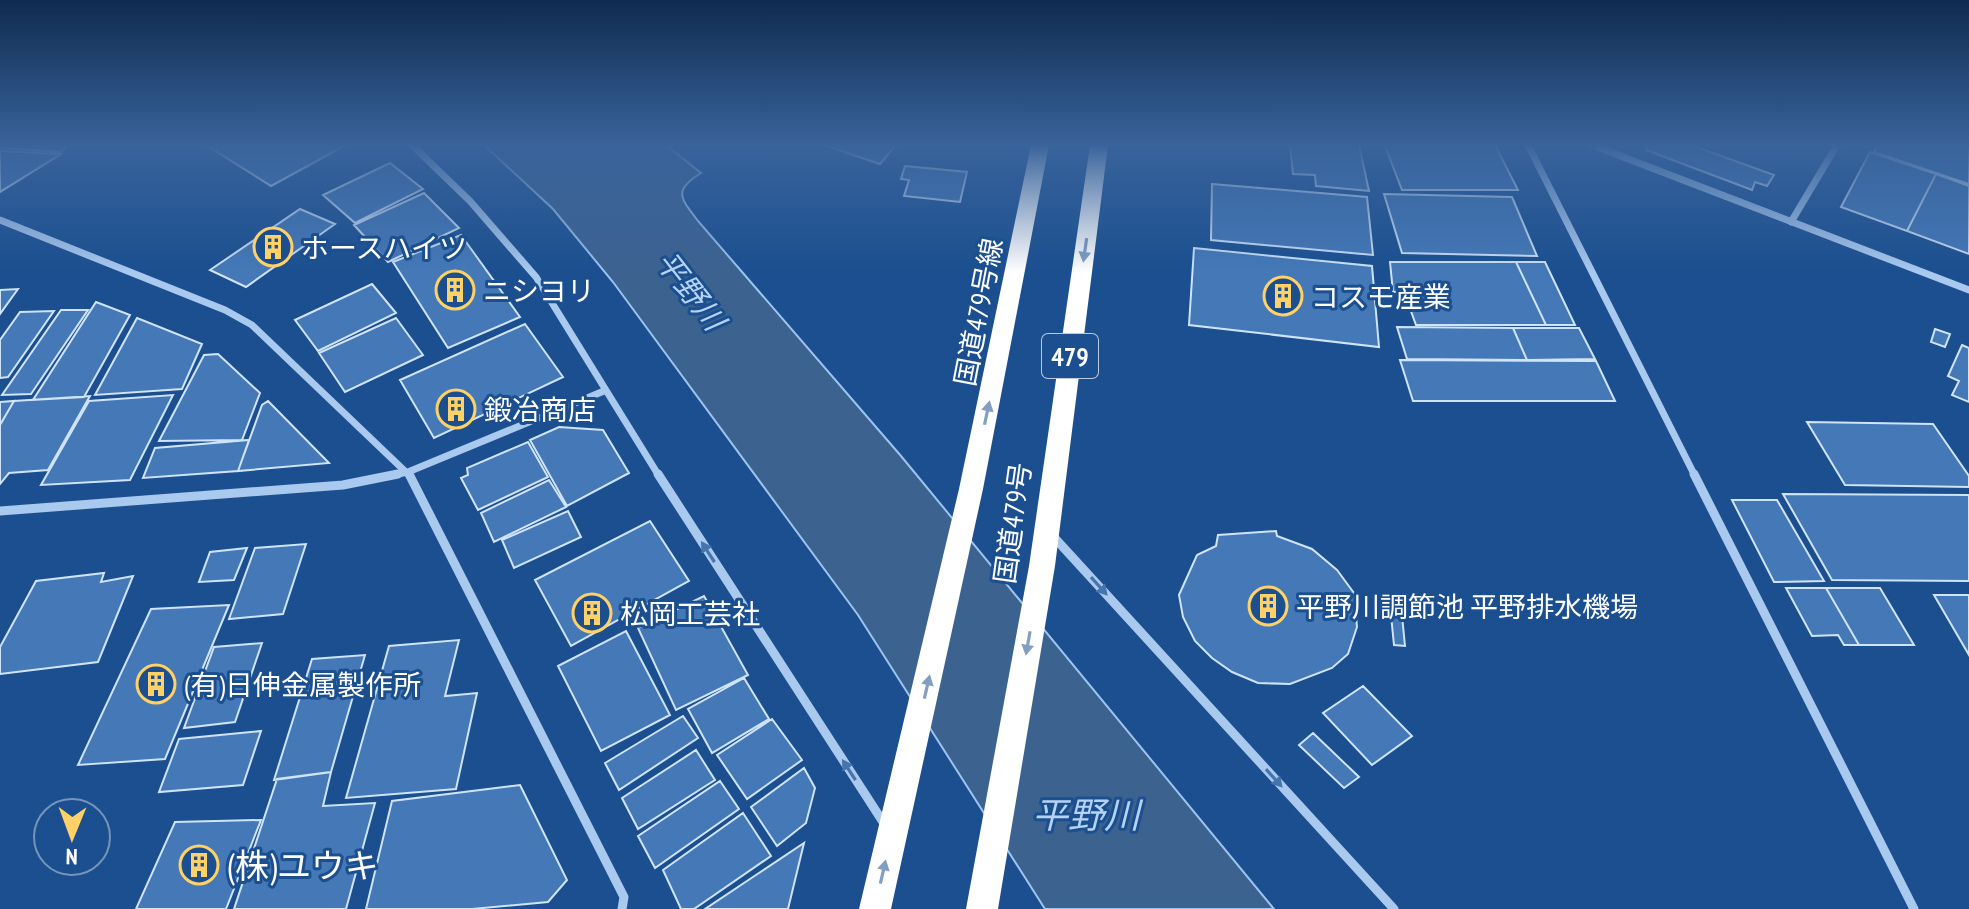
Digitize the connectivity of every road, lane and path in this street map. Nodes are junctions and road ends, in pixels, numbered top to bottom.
1 (456, 187) edge
2 (1031, 187) edge
3 (1093, 187) edge
4 (1549, 187) edge
5 (1702, 187) edge
6 (1812, 187) edge
7 (0, 220) edge
8 (1791, 222) junction
9 (1969, 290) edge
10 (604, 391) junction
11 (408, 472) junction
12 (971, 489) joint
13 (0, 511) edge
14 (1046, 529) junction
15 (892, 835) junction
16 (982, 905) edge
17 (622, 909) edge
18 (875, 909) edge
19 (1394, 909) edge
20 (1914, 909) edge

1 - 10 street
12 -> 2 highway, 国道479号線 / 479
3 -> 14 highway, 国道479号 / 479
4 - 20 street
5 - 8 street
6 - 8 street
7 - 11 street
8 - 9 street
10 - 11 street
15 -> 10 street
11 - 13 street
11 - 17 street
15 -> 12 highway, 国道479号 / 479
14 -> 16 highway, 国道479号 / 479
14 -> 19 street
18 -> 15 highway, 国道479号 / 479

